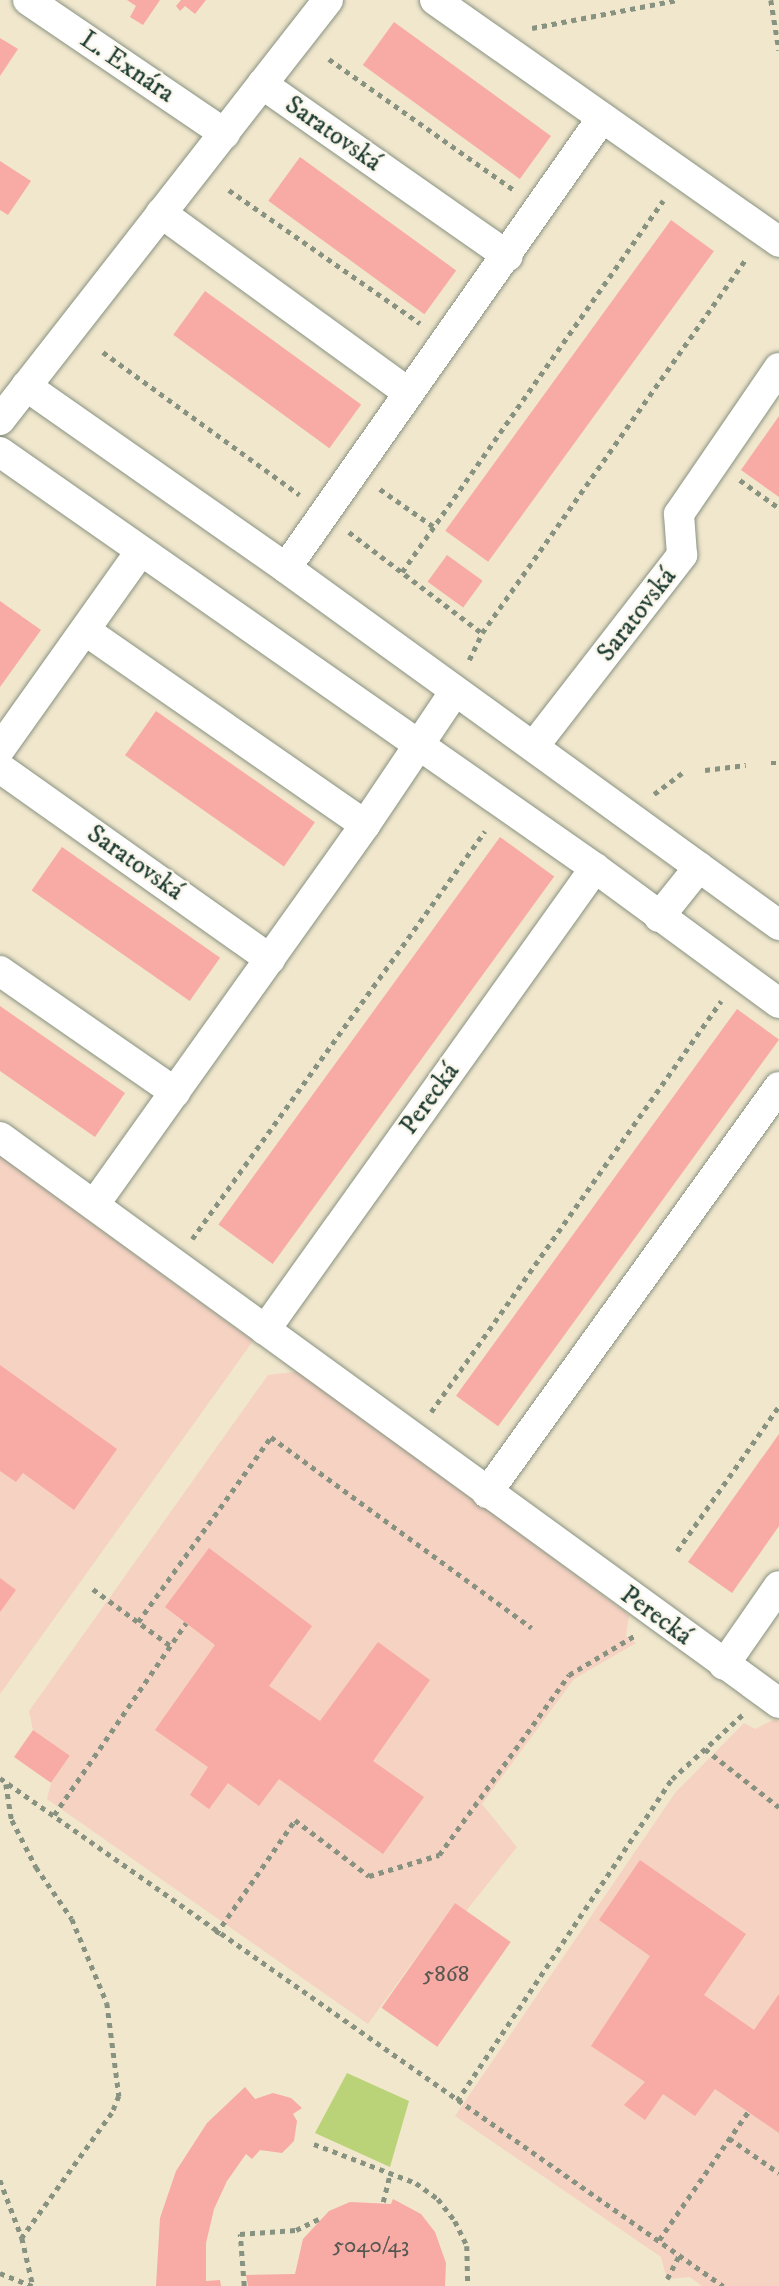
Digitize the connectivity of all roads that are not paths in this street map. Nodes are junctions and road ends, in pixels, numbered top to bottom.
1 (28, 0) edge
2 (328, 0) edge
3 (435, 0) edge
4 (262, 84) junction
5 (603, 118) junction
6 (225, 134) junction
7 (161, 214) junction
8 (772, 237) edge
9 (508, 256) junction
10 (779, 368) edge
11 (26, 386) junction
12 (409, 393) junction
13 (0, 420) edge
14 (0, 452) edge
15 (140, 552) junction
16 (286, 568) junction
17 (86, 631) junction
18 (455, 691) junction
19 (534, 746) junction
20 (420, 747) junction
21 (0, 749) edge
22 (0, 768) edge
23 (365, 825) junction
24 (699, 867) junction
25 (595, 868) junction
26 (659, 916) junction
27 (779, 925) edge
28 (270, 959) junction
29 (0, 971) edge
30 (779, 1003) edge
31 (779, 1087) edge
32 (175, 1092) junction
33 (0, 1137) edge
34 (94, 1205) junction
35 (265, 1330) junction
36 (487, 1493) junction
37 (779, 1586) edge
38 (724, 1665) junction
39 (772, 1698) edge

1 - 6 street, L. Exnára
2 - 4 street, Saratovská
3 - 5 street
4 - 6 street, Saratovská
4 - 9 street, Saratovská
5 - 8 street
5 - 9 street
6 - 7 street, Saratovská
7 - 11 street, Saratovská
7 - 12 street
9 - 12 street
10 - 19 street, Saratovská
11 - 13 street, Saratovská
11 - 16 street
12 - 16 street
14 - 15 street
15 - 17 street
15 - 20 street
16 - 18 street
17 - 21 street
17 - 23 street
18 - 19 street
18 - 20 street
19 - 24 street
20 - 23 street
20 - 25 street
22 - 28 street, Saratovská
23 - 28 street
24 - 26 street
24 - 27 street
25 - 26 street
25 - 35 street, Perecká
26 - 30 street
28 - 32 street
29 - 32 street
31 - 36 street
32 - 34 street
33 - 34 street, Perecká
34 - 35 street, Perecká
35 - 36 street, Perecká
36 - 38 street, Perecká
37 - 38 street
38 - 39 street, Perecká

